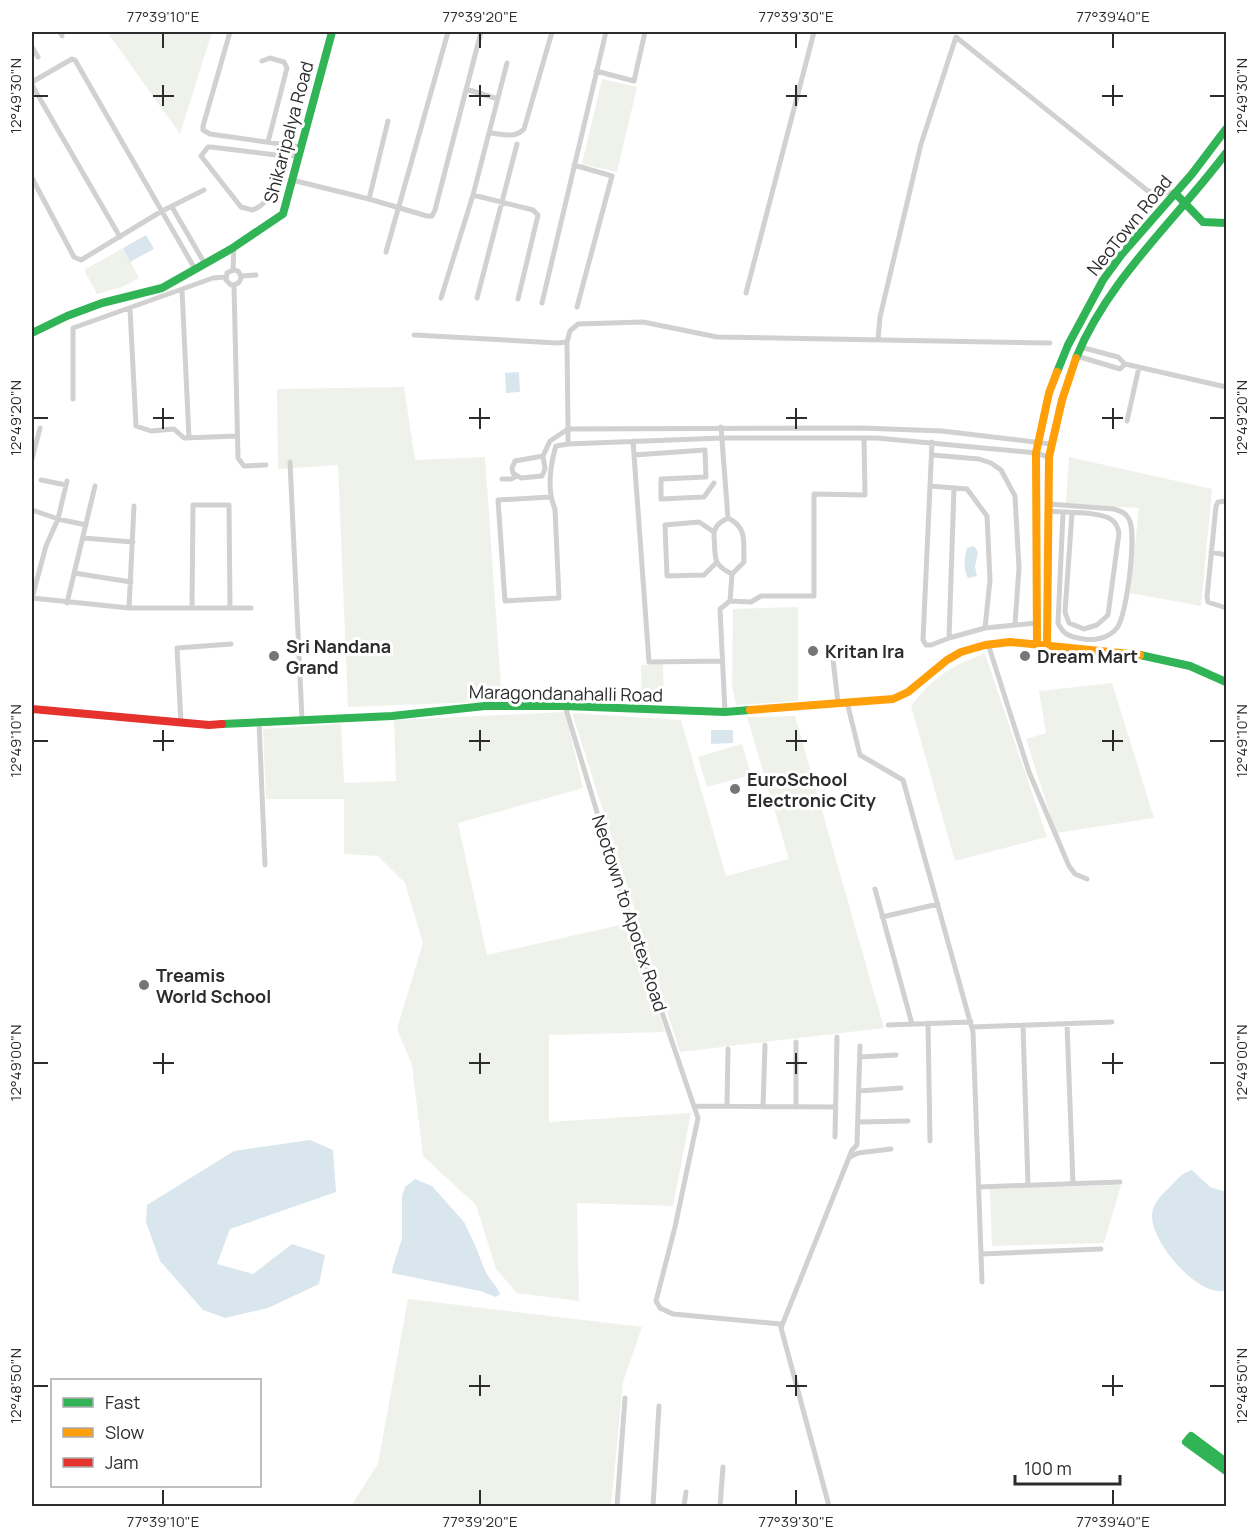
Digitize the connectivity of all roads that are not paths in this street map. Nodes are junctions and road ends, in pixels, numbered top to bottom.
1 (230, 32) edge
2 (332, 32) edge
3 (448, 32) edge
4 (481, 32) edge
5 (552, 32) edge
6 (606, 32) edge
7 (645, 32) edge
8 (814, 32) edge
9 (32, 46) edge
10 (38, 57) dead end
11 (262, 62) dead end
12 (507, 63) dead end
13 (596, 71) junction
14 (32, 84) edge
15 (466, 88) junction
16 (498, 99) junction
17 (388, 121) dead end
18 (1227, 129) edge
19 (490, 134) junction
20 (268, 142) junction
21 (517, 144) dead end
22 (301, 147) junction
23 (1227, 153) edge
24 (284, 157) junction
25 (298, 160) junction
26 (574, 165) junction
27 (32, 178) edge
28 (292, 180) junction
29 (204, 190) dead end
30 (1175, 193) junction
31 (473, 195) junction
32 (369, 198) junction
33 (502, 202) junction
34 (1185, 206) junction
35 (172, 207) junction
36 (400, 209) junction
37 (162, 211) junction
38 (1227, 223) edge
39 (120, 237) junction
40 (234, 247) junction
41 (386, 252) dead end
42 (205, 264) junction
43 (195, 269) junction
44 (233, 270) junction
45 (256, 275) dead end
46 (241, 276) junction
47 (226, 278) junction
48 (234, 285) junction
49 (182, 290) junction
50 (746, 293) dead end
51 (441, 298) dead end
52 (477, 298) dead end
53 (518, 299) dead end
54 (542, 303) dead end
55 (577, 307) dead end
56 (130, 309) junction
57 (67, 316) junction
58 (73, 328) junction
59 (32, 333) edge
60 (414, 335) dead end
61 (878, 340) junction
62 (567, 342) junction
63 (1050, 344) dead end
64 (1080, 347) junction
65 (1077, 356) junction
66 (1125, 364) junction
67 (1139, 367) junction
68 (1227, 387) edge
69 (73, 399) dead end
70 (1126, 421) dead end
71 (721, 427) junction
72 (40, 428) dead end
73 (568, 429) junction
74 (237, 436) junction
75 (189, 438) junction
76 (722, 438) junction
77 (864, 438) junction
78 (633, 441) junction
79 (932, 442) junction
80 (1037, 442) junction
81 (568, 444) junction
82 (1051, 444) junction
83 (932, 453) junction
84 (1036, 453) junction
85 (634, 455) junction
86 (543, 456) junction
87 (1049, 457) junction
88 (32, 459) edge
89 (290, 462) dead end
90 (266, 465) dead end
91 (517, 476) junction
92 (706, 477) junction
93 (502, 479) dead end
94 (41, 480) dead end
95 (714, 483) junction
96 (726, 483) junction
97 (95, 486) dead end
98 (930, 486) junction
99 (954, 488) junction
100 (550, 497) junction
101 (1227, 501) edge
102 (134, 506) dead end
103 (1048, 508) junction
104 (32, 510) edge
105 (1063, 513) junction
106 (1072, 513) junction
107 (728, 518) junction
108 (58, 519) junction
109 (86, 525) junction
110 (714, 532) junction
111 (83, 538) junction
112 (133, 542) junction
113 (1211, 552) junction
114 (1227, 555) edge
115 (716, 564) junction
116 (74, 573) junction
117 (732, 574) junction
118 (131, 582) junction
119 (32, 598) edge
120 (730, 601) junction
121 (67, 603) junction
122 (129, 608) junction
123 (192, 608) junction
124 (230, 608) junction
125 (251, 608) dead end
126 (1227, 608) edge
127 (1016, 624) junction
128 (1034, 626) junction
129 (985, 628) junction
130 (949, 638) junction
131 (231, 644) dead end
132 (988, 644) junction
133 (1037, 644) junction
134 (1047, 645) junction
135 (832, 651) dead end
136 (722, 661) junction
137 (1227, 682) edge
138 (842, 703) junction
139 (565, 706) junction
140 (32, 710) edge
141 (725, 712) junction
142 (302, 719) junction
143 (259, 722) junction
144 (181, 723) junction
145 (265, 865) dead end
146 (1087, 879) dead end
147 (875, 889) dead end
148 (938, 904) junction
149 (882, 917) junction
150 (1112, 1022) dead end
151 (928, 1023) junction
152 (912, 1024) junction
153 (1067, 1024) junction
154 (888, 1025) dead end
155 (971, 1025) junction
156 (1023, 1025) junction
157 (837, 1037) dead end
158 (796, 1042) dead end
159 (765, 1046) dead end
160 (860, 1046) dead end
161 (728, 1049) dead end
162 (896, 1055) dead end
163 (860, 1057) junction
164 (902, 1088) dead end
165 (859, 1091) junction
166 (694, 1106) junction
167 (728, 1106) junction
168 (763, 1107) junction
169 (796, 1107) junction
170 (836, 1107) junction
171 (908, 1121) dead end
172 (858, 1122) junction
173 (835, 1137) dead end
174 (930, 1141) dead end
175 (891, 1149) dead end
176 (850, 1157) junction
177 (1120, 1182) dead end
178 (1073, 1184) junction
179 (1028, 1185) junction
180 (979, 1187) junction
181 (1101, 1249) dead end
182 (981, 1254) junction
183 (982, 1282) dead end
184 (781, 1326) junction
185 (626, 1398) dead end
186 (659, 1406) dead end
187 (1227, 1462) edge
188 (723, 1467) dead end
189 (1227, 1471) edge
190 (686, 1492) dead end
191 (616, 1506) edge
192 (653, 1506) edge
193 (684, 1506) edge
194 (720, 1506) edge
195 (829, 1506) edge

1 - 20 street
2 - 22 street, Shikaripalya Road
3 - 36 street
4 - 15 street
5 - 19 street
6 - 13 street
7 - 13 street
8 - 50 street
9 - 10 street
11 - 20 street
12 - 16 street
13 - 26 street
14 - 37 street
14 - 39 street
15 - 16 street
15 - 36 street
16 - 19 street
17 - 32 street
18 - 30 street, NeoTown Road
19 - 31 street
20 - 22 street
21 - 33 street
22 - 25 street, Shikaripalya Road
23 - 34 street, NeoTown Road
24 - 24 street
24 - 25 street
25 - 28 street, Shikaripalya Road
26 - 54 street
26 - 55 street
27 - 39 street
28 - 32 street
28 - 40 street, Shikaripalya Road
29 - 35 street
30 - 34 street
30 - 61 street
30 - 80 street, NeoTown Road
31 - 33 street
31 - 51 street
32 - 36 street
33 - 52 street
33 - 53 street
34 - 38 street
34 - 64 street, NeoTown Road
35 - 37 street
35 - 42 street
36 - 41 street
37 - 39 street
37 - 43 street
40 - 42 street, Shikaripalya Road
40 - 44 street
42 - 43 street, Shikaripalya Road
43 - 57 street, Shikaripalya Road
44 - 46 street
44 - 47 street
45 - 46 street
46 - 48 street
47 - 48 street
47 - 49 street
48 - 74 street
49 - 56 street
49 - 75 street
56 - 58 street
56 - 75 street
57 - 58 street
57 - 59 street, Shikaripalya Road
58 - 69 street
60 - 62 street
61 - 62 street
61 - 63 street
62 - 73 street
64 - 65 street, NeoTown Road
64 - 66 street
65 - 66 street
65 - 82 street, NeoTown Road
66 - 67 street
67 - 68 street
67 - 70 street
71 - 73 street
71 - 76 street
71 - 80 street
72 - 88 street
73 - 81 street
73 - 86 street
74 - 75 street
74 - 90 street
76 - 77 street
76 - 78 street
76 - 96 street
77 - 79 street
77 - 120 street
78 - 81 street
78 - 85 street
79 - 83 street
79 - 84 street
80 - 82 street
80 - 84 street, NeoTown Road
81 - 100 street
82 - 87 street, NeoTown Road
83 - 98 street
83 - 127 street
84 - 87 street
84 - 128 street, NeoTown Road
85 - 92 street
85 - 136 street
86 - 91 street
86 - 91 street
87 - 103 street, NeoTown Road
89 - 142 street
91 - 93 street
92 - 95 street
92 - 95 street
94 - 108 street
95 - 96 street
96 - 107 street
97 - 109 street
98 - 99 street
98 - 130 street
99 - 129 street
99 - 130 street
100 - 100 street
101 - 113 street
102 - 112 street
103 - 105 street
103 - 105 street
103 - 134 street, NeoTown Road
104 - 108 street
105 - 106 street
106 - 106 street
107 - 110 street
107 - 117 street
108 - 109 street
108 - 119 street
109 - 111 street
110 - 115 street
110 - 115 street
111 - 112 street
111 - 116 street
112 - 118 street
113 - 114 street
113 - 126 street
115 - 117 street
116 - 118 street
116 - 121 street
117 - 120 street
118 - 122 street
119 - 121 street
120 - 136 street
121 - 122 street
122 - 123 street
123 - 124 street
123 - 124 street
124 - 125 street
127 - 128 street
127 - 129 street
128 - 133 street, NeoTown Road
129 - 130 street
131 - 144 street
132 - 133 street, Maragondanahalli Road
132 - 138 street, Maragondanahalli Road
132 - 146 street
133 - 134 street, Maragondanahalli Road
134 - 137 street, Maragondanahalli Road
135 - 138 street
136 - 141 street
138 - 141 street, Maragondanahalli Road
138 - 148 street
139 - 141 street, Maragondanahalli Road
139 - 142 street, Maragondanahalli Road
139 - 166 street, Neotown to Apotex Road
140 - 144 street, Maragondanahalli Road
142 - 143 street, Maragondanahalli Road
143 - 144 street, Maragondanahalli Road
143 - 145 street
147 - 149 street
148 - 149 street
148 - 155 street
149 - 152 street
150 - 153 street
151 - 152 street
151 - 155 street
151 - 174 street
152 - 154 street
153 - 156 street
153 - 178 street
155 - 156 street
155 - 180 street
156 - 179 street
157 - 170 street
158 - 169 street
159 - 168 street
160 - 163 street
161 - 167 street
162 - 163 street
163 - 165 street
164 - 165 street
165 - 172 street
166 - 167 street
166 - 184 street, Neotown to Apotex Road
167 - 168 street
168 - 169 street
169 - 170 street
170 - 173 street
171 - 172 street
172 - 176 street
175 - 176 street
176 - 184 street
177 - 178 street
178 - 179 street
179 - 180 street
180 - 182 street
181 - 182 street
182 - 183 street
184 - 195 street
185 - 191 street
186 - 192 street
187 - 189 street
188 - 194 street
190 - 193 street

